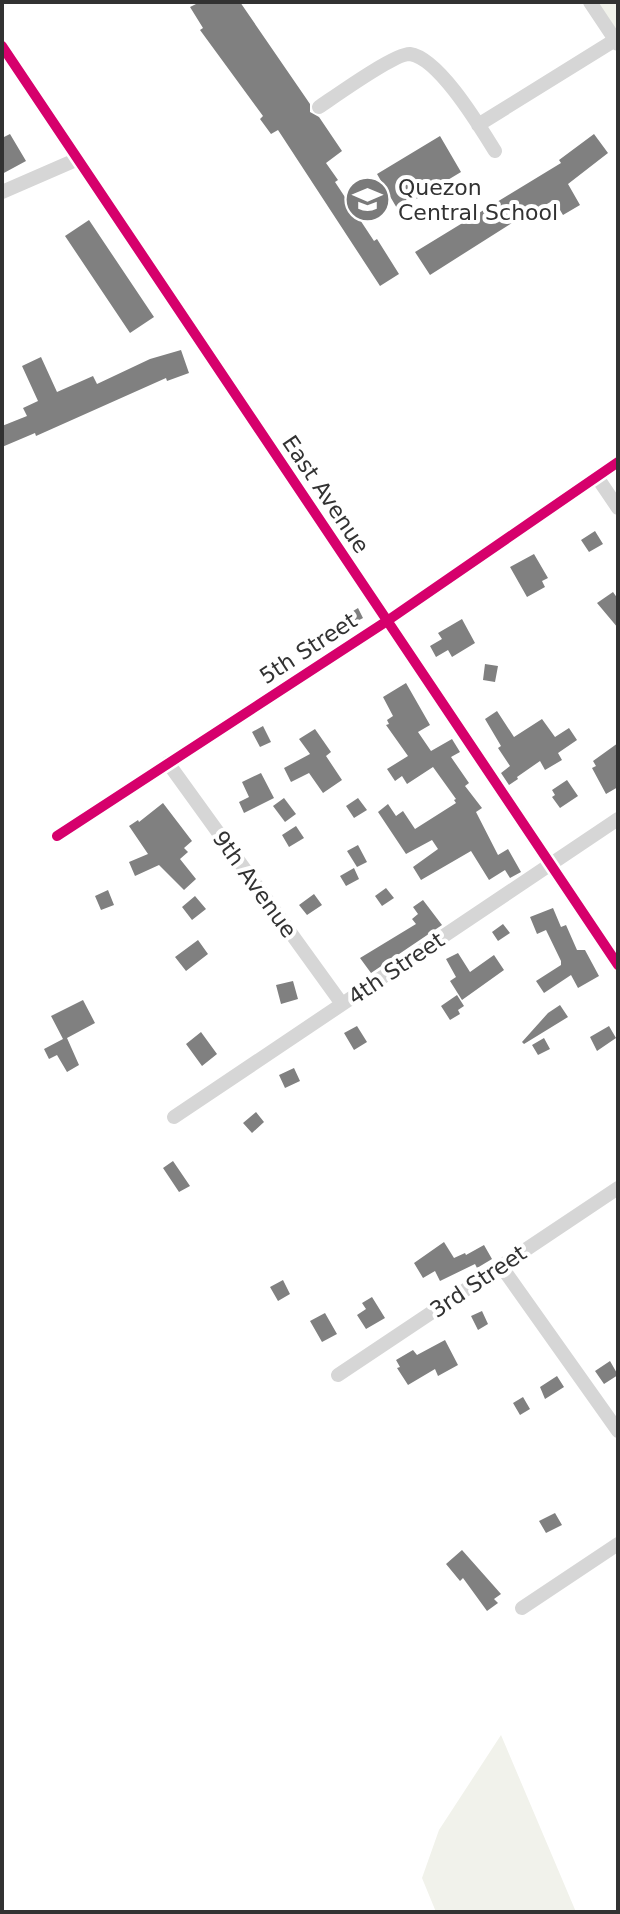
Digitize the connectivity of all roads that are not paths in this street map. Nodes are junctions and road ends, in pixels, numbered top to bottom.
1 (590, 2) edge
2 (617, 42) edge
3 (2, 46) edge
4 (319, 107) dead end
5 (478, 125) junction
6 (495, 151) dead end
7 (78, 159) junction
8 (2, 192) edge
9 (618, 462) edge
10 (597, 477) junction
11 (618, 508) edge
12 (387, 621) junction
13 (168, 763) junction
14 (618, 819) edge
15 (57, 836) dead end
16 (551, 864) junction
17 (618, 965) edge
18 (342, 1004) junction
19 (174, 1117) dead end
20 (618, 1188) edge
21 (501, 1266) junction
22 (338, 1375) dead end
23 (618, 1431) edge
24 (618, 1544) edge
25 (522, 1608) dead end

1 - 2 street
2 - 5 street
3 - 7 street, East Avenue
4 - 5 street
5 - 6 street
7 - 8 street
7 - 12 street, East Avenue
9 - 10 street, 5th Street
10 - 11 street
10 - 12 street, 5th Street
12 - 13 street, 5th Street
12 - 16 street, East Avenue
13 - 15 street, 5th Street
13 - 18 street, 9th Avenue
14 - 16 street, 4th Street
16 - 17 street, East Avenue
16 - 18 street, 4th Street
18 - 19 street, 4th Street
20 - 21 street, 3rd Street
21 - 22 street, 3rd Street
21 - 23 street
24 - 25 street

